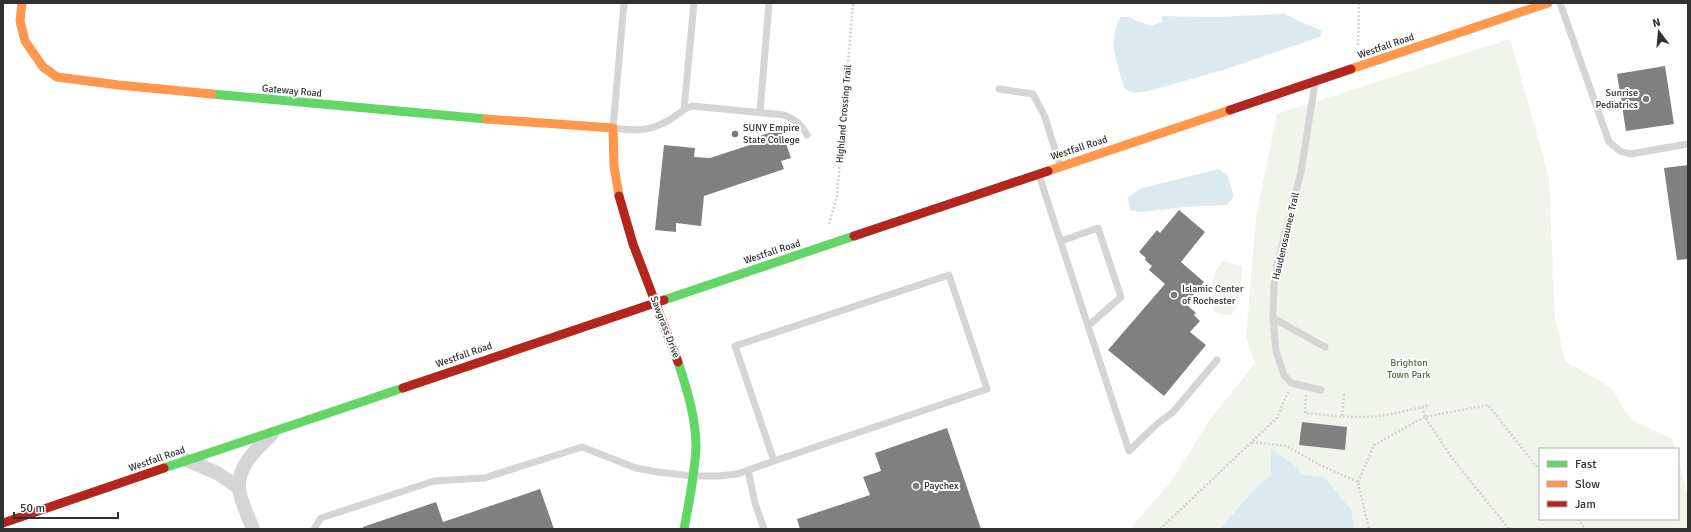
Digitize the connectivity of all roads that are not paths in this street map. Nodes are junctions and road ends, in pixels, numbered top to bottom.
1 (22, 3) edge
2 (624, 3) edge
3 (694, 3) edge
4 (769, 3) edge
5 (1548, 3) edge
6 (1560, 3) edge
7 (1316, 81) junction
8 (999, 89) dead end
9 (684, 109) junction
10 (760, 112) junction
11 (613, 128) junction
12 (807, 135) dead end
13 (1688, 144) edge
14 (1060, 166) junction
15 (1039, 173) junction
16 (1061, 241) junction
17 (655, 303) junction
18 (1273, 318) junction
19 (1088, 326) junction
20 (1325, 347) dead end
21 (1217, 360) dead end
22 (1321, 390) dead end
23 (277, 430) junction
24 (187, 460) junction
25 (774, 461) junction
26 (748, 470) junction
27 (692, 476) junction
28 (239, 488) junction
29 (3, 523) edge
30 (253, 529) edge
31 (314, 529) edge
32 (684, 529) edge
33 (764, 529) edge

1 - 11 street, Gateway Road
2 - 11 lane
3 - 9 lane
4 - 10 lane
5 - 7 street, Westfall Road
6 - 13 lane
7 - 14 street, Westfall Road
7 - 18 lane, Haudenosaunee Trail
8 - 14 lane
9 - 10 lane
9 - 11 lane
10 - 12 lane
11 - 17 street, Sawgrass Drive
14 - 15 street, Westfall Road
15 - 16 lane
15 - 17 street, Westfall Road
16 - 19 lane
16 - 19 lane
17 - 23 street, Westfall Road
17 - 27 street, Sawgrass Drive
18 - 20 lane
18 - 22 lane, Haudenosaunee Trail
19 - 21 lane
23 - 24 street, Westfall Road
23 - 28 street
24 - 28 street
24 - 29 street, Westfall Road
25 - 25 lane
25 - 26 lane
26 - 27 lane
26 - 33 lane
27 - 31 lane
27 - 32 street, Sawgrass Drive
28 - 30 street

